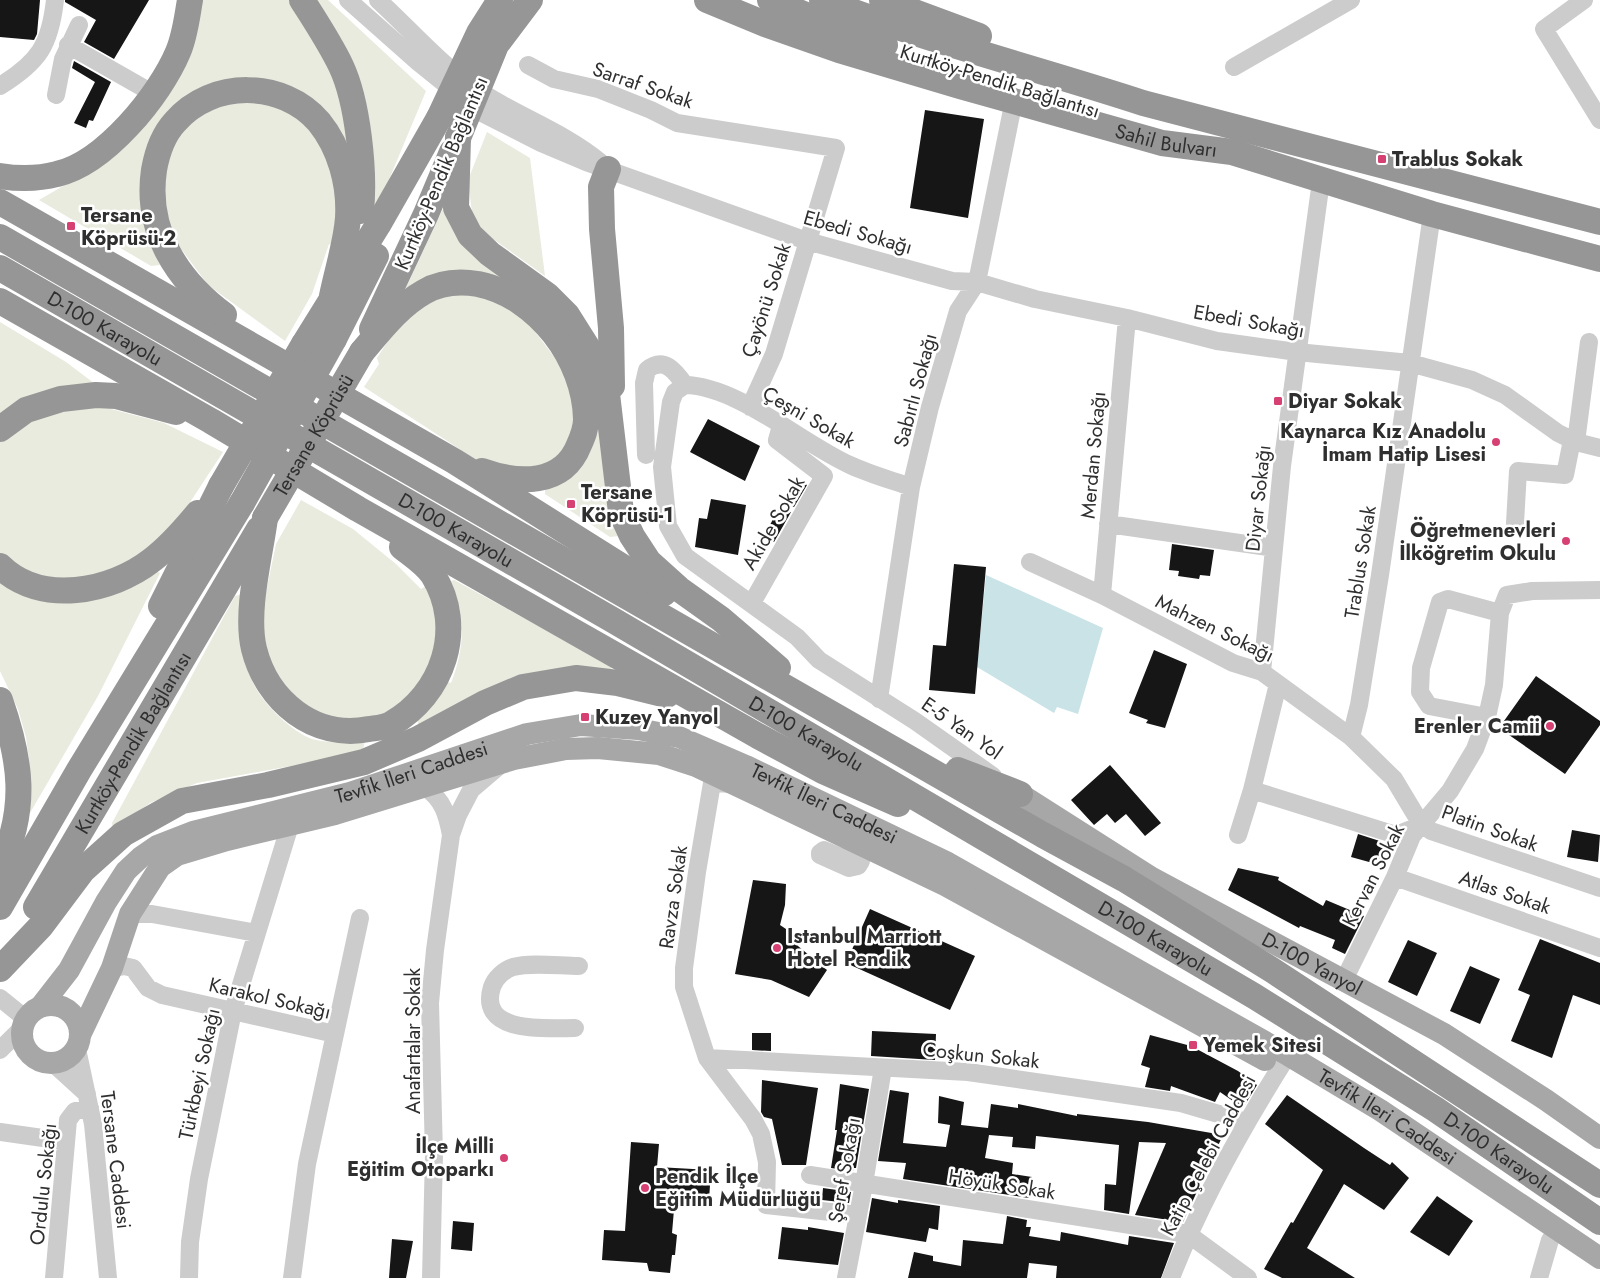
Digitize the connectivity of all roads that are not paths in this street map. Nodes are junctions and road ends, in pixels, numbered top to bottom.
1 (56, 0) edge
2 (190, 0) edge
3 (302, 0) edge
4 (348, 0) edge
5 (378, 0) edge
6 (500, 0) edge
7 (530, 0) edge
8 (707, 0) edge
9 (770, 0) edge
10 (822, 0) edge
11 (882, 0) edge
12 (1351, 0) edge
13 (1584, 0) edge
14 (79, 25) dead end
15 (68, 45) junction
16 (528, 66) dead end
17 (1234, 66) dead end
18 (4, 82) edge
19 (154, 94) junction
20 (56, 95) dead end
21 (1014, 100) junction
22 (1143, 103) junction
23 (439, 118) junction
24 (1600, 120) edge
25 (458, 138) junction
26 (836, 148) joint
27 (1232, 152) junction
28 (608, 169) junction
29 (0, 176) edge
30 (1321, 181) junction
31 (0, 202) edge
32 (1432, 214) junction
33 (1600, 222) edge
34 (0, 237) edge
35 (807, 241) junction
36 (1600, 259) edge
37 (0, 268) edge
38 (977, 282) junction
39 (332, 296) junction
40 (0, 301) edge
41 (1127, 318) junction
42 (334, 339) joint
43 (1590, 342) dead end
44 (264, 352) junction
45 (362, 352) junction
46 (1297, 352) junction
47 (1410, 363) junction
48 (685, 385) junction
49 (750, 407) junction
50 (211, 421) junction
51 (781, 426) junction
52 (612, 427) junction
53 (0, 429) edge
54 (1574, 441) junction
55 (1600, 448) edge
56 (646, 455) dead end
57 (454, 461) junction
58 (221, 486) junction
59 (911, 487) junction
60 (242, 503) joint
61 (358, 509) junction
62 (265, 518) junction
63 (1514, 523) dead end
64 (1108, 524) junction
65 (1274, 548) junction
66 (1030, 562) dead end
67 (0, 566) edge
68 (1600, 590) edge
69 (1102, 595) junction
70 (752, 603) junction
71 (1500, 612) junction
72 (758, 652) junction
73 (1262, 672) junction
74 (1278, 684) junction
75 (879, 698) junction
76 (0, 700) edge
77 (836, 716) junction
78 (1486, 717) junction
79 (758, 736) junction
80 (1351, 737) junction
81 (514, 759) junction
82 (79, 770) junction
83 (741, 775) junction
84 (426, 788) junction
85 (1252, 790) junction
86 (1020, 794) junction
87 (1422, 824) junction
88 (290, 825) junction
89 (452, 835) junction
90 (1238, 835) dead end
91 (1014, 855) junction
92 (0, 868) edge
93 (1395, 877) junction
94 (1600, 888) edge
95 (0, 907) edge
96 (130, 914) junction
97 (360, 918) dead end
98 (256, 933) junction
99 (1600, 948) edge
100 (578, 966) dead end
101 (0, 968) edge
102 (112, 968) junction
103 (1344, 980) junction
104 (0, 998) edge
105 (233, 1011) junction
106 (30, 1018) junction
107 (575, 1028) dead end
108 (335, 1034) junction
109 (79, 1041) junction
110 (0, 1050) edge
111 (707, 1058) junction
112 (1284, 1061) junction
113 (53, 1063) junction
114 (883, 1068) junction
115 (88, 1101) junction
116 (1246, 1122) junction
117 (0, 1132) edge
118 (1600, 1136) edge
119 (64, 1141) junction
120 (810, 1175) dead end
121 (864, 1184) junction
122 (1600, 1184) edge
123 (858, 1215) junction
124 (1600, 1222) edge
125 (1188, 1234) junction
126 (1550, 1240) junction
127 (1600, 1258) edge
128 (1600, 1276) edge
129 (54, 1278) edge
130 (108, 1278) edge
131 (189, 1278) edge
132 (292, 1278) edge
133 (431, 1278) edge
134 (846, 1278) edge
135 (1171, 1278) edge
136 (1248, 1278) edge
137 (1539, 1278) edge

1 - 18 street
2 - 19 highway
3 - 39 highway
4 - 28 street, Ebedi Sokağı
5 - 28 street
6 - 23 highway, Kurtköy-Pendik Bağlantısı, bridge
7 - 25 highway, Kurtköy-Pendik Bağlantısı, bridge
8 - 21 highway, Sahil Bulvarı
9 - 27 highway, Kurtköy-Pendik Bağlantısı
10 - 22 highway, Kurtköy-Pendik Bağlantısı
11 - 22 highway
12 - 17 street
13 - 24 street
14 - 15 street
15 - 19 street
15 - 20 street
16 - 26 street, Sarraf Sokak
19 - 29 highway
21 - 27 highway, Sahil Bulvarı
21 - 38 street, Sabırlı Sokağı
22 - 33 highway, Sahil Bulvarı
23 - 39 highway
23 - 42 highway, Kurtköy-Pendik Bağlantısı
25 - 45 highway, Kurtköy-Pendik Bağlantısı
25 - 52 highway
26 - 35 street, Çayönü Sokak
27 - 30 highway, Sahil Bulvarı
28 - 35 street, Ebedi Sokağı
28 - 52 highway
30 - 32 highway, Sahil Bulvarı
30 - 46 street, Diyar Sokağı
31 - 44 highway
32 - 36 highway, Sahil Bulvarı
32 - 47 street, Trablus Sokak
34 - 77 highway, D-100 Karayolu
35 - 38 street, Ebedi Sokağı
35 - 49 street, Çayönü Sokak
37 - 91 highway, D-100 Karayolu
38 - 41 street, Ebedi Sokağı
38 - 59 street, Sabırlı Sokağı
39 - 44 highway
39 - 58 highway, bridge
40 - 50 highway
41 - 46 street, Ebedi Sokağı
41 - 64 street, Merdan Sokağı
42 - 60 highway, Tersane Köprüsü, bridge
43 - 54 street
44 - 57 highway
45 - 57 highway
45 - 62 highway, Tersane Köprüsü, bridge
46 - 47 street, Ebedi Sokağı
46 - 65 street, Diyar Sokağı
47 - 54 street, Ebedi Sokağı
47 - 80 street, Trablus Sokak
48 - 49 street, Çeşni Sokak
48 - 56 street
48 - 70 street, E-5 Yan Yol
49 - 51 street, Çeşni Sokak
50 - 53 highway
50 - 61 highway
51 - 59 street, Çeşni Sokak
51 - 70 street, Akide Sokak
52 - 72 highway
54 - 55 street, Ebedi Sokağı
54 - 63 street
57 - 72 highway
58 - 67 highway
58 - 82 highway
59 - 75 street, Sabırlı Sokağı
60 - 82 highway, Kurtköy-Pendik Bağlantısı
61 - 62 highway
61 - 79 highway
62 - 101 highway, Kurtköy-Pendik Bağlantısı
64 - 65 street
64 - 69 street, Merdan Sokağı
65 - 73 street, Diyar Sokağı
66 - 69 street, Mahzen Sokağı
68 - 71 street, Kervan Sokak
69 - 73 street, Mahzen Sokağı
70 - 75 street, E-5 Yan Yol
71 - 78 street, Kervan Sokak
71 - 78 street
72 - 77 highway
73 - 74 street, Mahzen Sokağı
74 - 80 street, Mahzen Sokağı
74 - 85 street
75 - 86 street, E-5 Yan Yol
76 - 92 highway
77 - 86 highway
77 - 122 highway, D-100 Karayolu
78 - 87 street, Kervan Sokak
79 - 91 highway
79 - 101 highway
80 - 87 street, Mahzen Sokağı
81 - 83 main road, Tevfik İleri Caddesi
81 - 84 main road, Tevfik İleri Caddesi
81 - 89 street
82 - 95 highway, Kurtköy-Pendik Bağlantısı
83 - 106 main road, Tevfik İleri Caddesi
83 - 111 street, Ravza Sokak
83 - 112 main road, Tevfik İleri Caddesi
84 - 88 main road, Tevfik İleri Caddesi
84 - 89 street
85 - 87 street, Platin Sokak
85 - 90 street
86 - 103 main road, D-100 Yanyol
87 - 93 street, Kervan Sokak
87 - 94 street, Platin Sokak
88 - 96 main road, Tevfik İleri Caddesi
88 - 98 street, Türkbeyi Sokağı
89 - 133 street, Anafartalar Sokak
91 - 124 highway, D-100 Karayolu
93 - 99 street, Atlas Sokak
93 - 103 street, Kervan Sokak
96 - 98 street
96 - 102 main road, Tevfik İleri Caddesi
97 - 108 street
98 - 105 street, Türkbeyi Sokağı
100 - 107 street
102 - 105 street, Karakol Sokağı
102 - 109 main road, Tevfik İleri Caddesi
103 - 118 main road, D-100 Yanyol
104 - 106 street
105 - 108 street, Karakol Sokağı
105 - 131 street, Türkbeyi Sokağı
106 - 109 main road
106 - 110 street
106 - 113 main road
108 - 132 street, Karakol Sokağı
109 - 113 main road
109 - 115 street, Tersane Caddesi
111 - 114 street, Coşkun Sokak
111 - 123 street
112 - 116 street, Katip Çelebi Caddesi
112 - 126 main road, Tevfik İleri Caddesi
112 - 127 main road, Tevfik İleri Caddesi
113 - 115 street
114 - 116 street, Coşkun Sokak
114 - 121 street, Şeref Sokağı
115 - 119 street, Ordulu Sokağı
115 - 130 street, Tersane Caddesi
116 - 125 street, Katip Çelebi Caddesi
117 - 119 street
119 - 129 street, Ordulu Sokağı
120 - 121 street, Höyük Sokak
121 - 123 street, Şeref Sokağı
121 - 125 street, Höyük Sokak
123 - 134 street, Şeref Sokağı
125 - 135 street, Katip Çelebi Caddesi
125 - 136 street
126 - 128 main road, Tevfik İleri Caddesi
126 - 137 street

